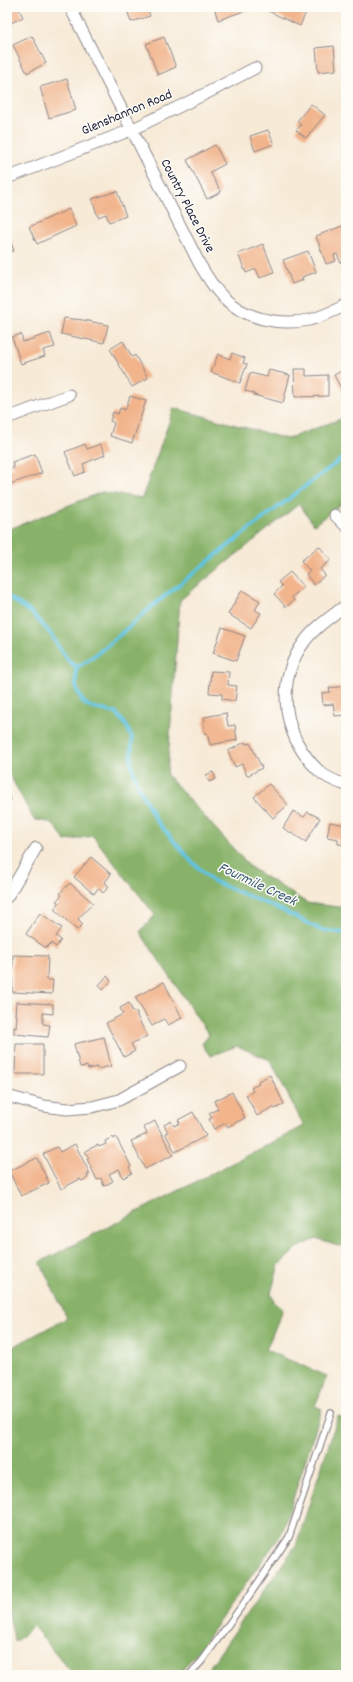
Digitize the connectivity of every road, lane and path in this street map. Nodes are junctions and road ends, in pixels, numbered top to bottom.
1 (70, 7) edge
2 (255, 68) dead end
3 (131, 130) junction
4 (7, 178) edge
5 (346, 305) edge
6 (69, 395) dead end
7 (7, 418) edge
8 (335, 515) dead end
9 (346, 526) edge
10 (346, 605) edge
11 (346, 785) edge
12 (36, 848) dead end
13 (7, 897) edge
14 (180, 1066) dead end
15 (7, 1096) edge
16 (331, 1413) dead end
17 (189, 1675) edge

1 - 3 street, Country Place Drive
2 - 3 street, Glenshannon Road
3 - 4 street, Glenshannon Road
3 - 5 street, Country Place Drive
6 - 7 street
8 - 9 street
10 - 11 street
12 - 13 street
14 - 15 street
16 - 17 lane

